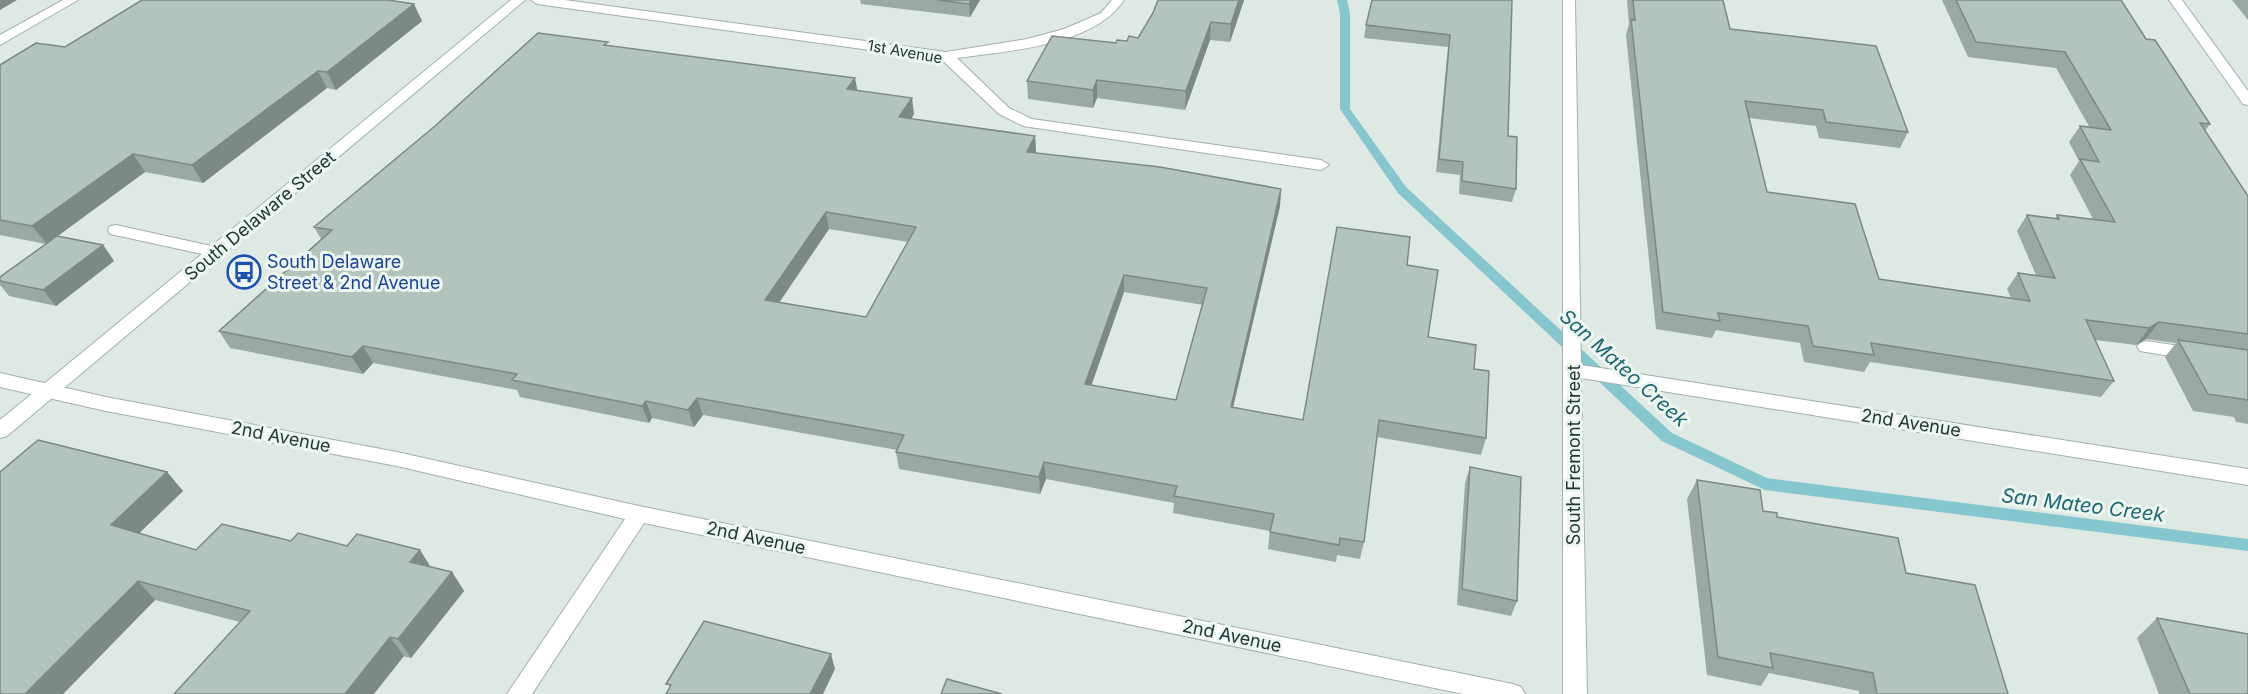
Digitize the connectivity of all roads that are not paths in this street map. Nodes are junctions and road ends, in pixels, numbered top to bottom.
1 (72, 0) edge
2 (519, 0) edge
3 (537, 0) edge
4 (1118, 0) edge
5 (1569, 0) edge
6 (2175, 0) edge
7 (0, 41) edge
8 (946, 56) junction
9 (2248, 102) edge
10 (1321, 165) dead end
11 (116, 230) dead end
12 (216, 252) junction
13 (2146, 347) edge
14 (2214, 357) edge
15 (1574, 370) junction
16 (0, 380) edge
17 (48, 390) junction
18 (0, 431) edge
19 (2248, 477) edge
20 (639, 514) junction
21 (519, 694) edge
22 (1513, 694) edge
23 (1575, 694) edge

1 - 7 street
2 - 12 street, South Delaware Street
3 - 8 street, 1st Avenue
4 - 8 street
5 - 15 street, South Fremont Street
6 - 9 street
8 - 10 street, 1st Avenue
11 - 12 street
12 - 17 street, South Delaware Street
13 - 14 street
15 - 19 street, 2nd Avenue
15 - 23 street, South Fremont Street
16 - 17 street, 2nd Avenue
17 - 18 street, South Delaware Street
17 - 20 street, 2nd Avenue
20 - 21 street
20 - 22 street, 2nd Avenue

